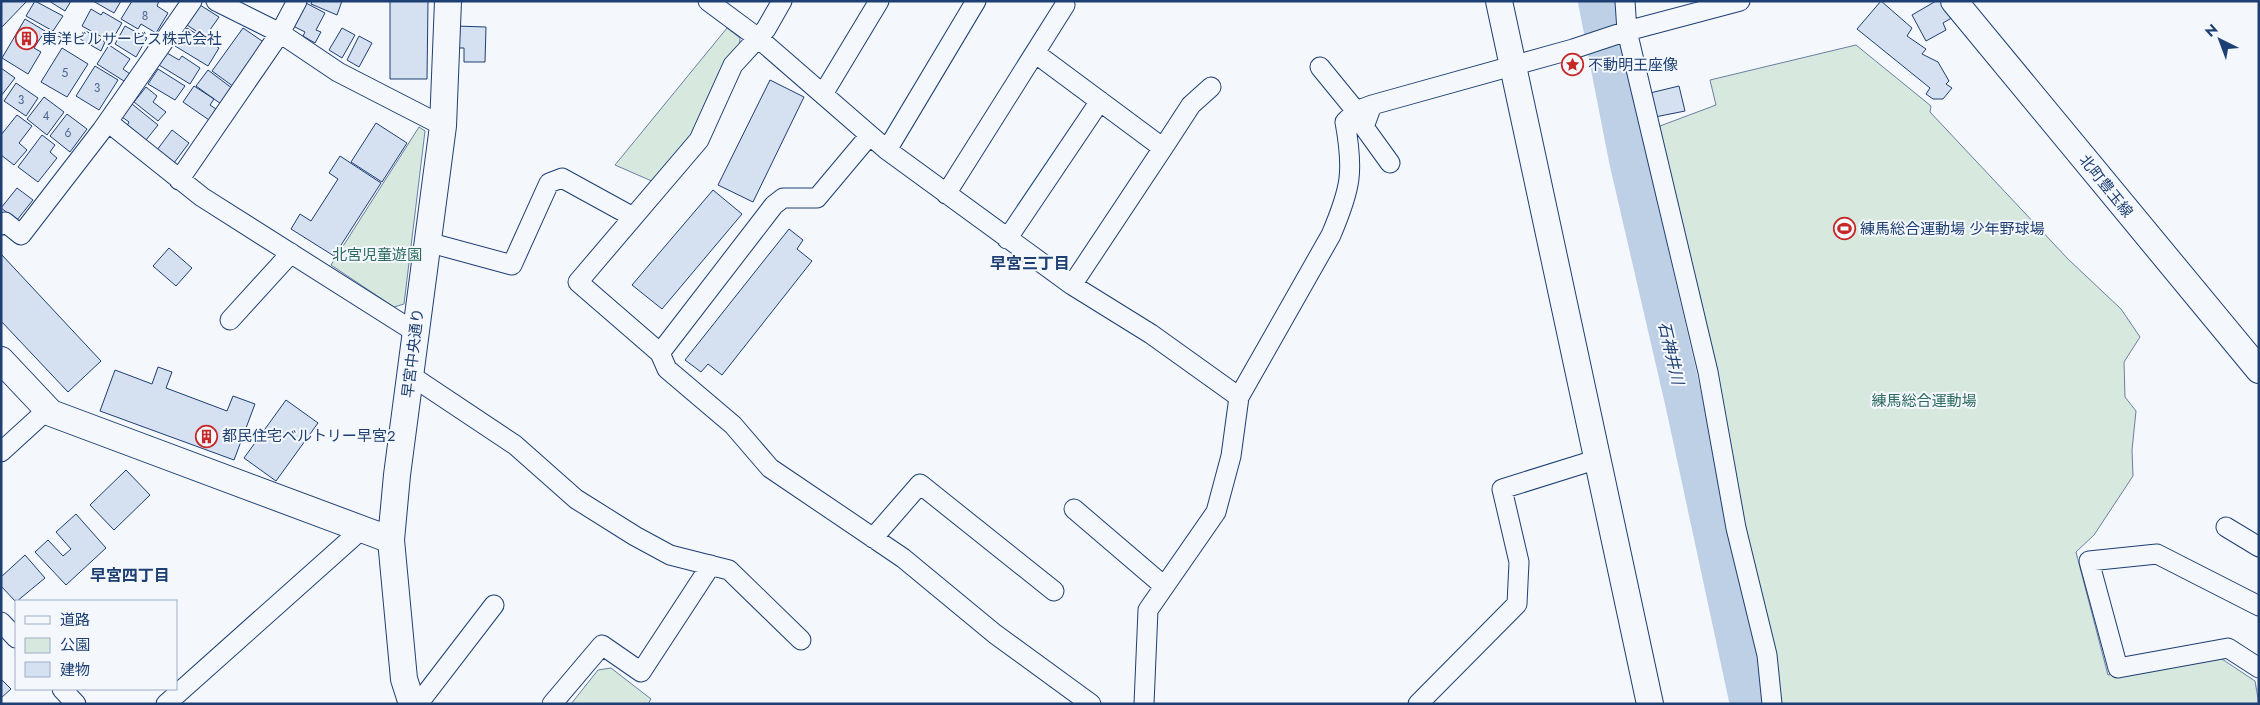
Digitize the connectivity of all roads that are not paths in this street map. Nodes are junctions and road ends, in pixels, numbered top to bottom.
1 (192, 1) edge
2 (216, 1) edge
3 (297, 1) edge
4 (448, 1) edge
5 (708, 1) edge
6 (782, 1) edge
7 (879, 1) edge
8 (976, 1) edge
9 (1498, 1) edge
10 (1625, 1) edge
11 (1740, 1) edge
12 (1954, 1) edge
13 (1065, 5) dead end
14 (280, 33) junction
15 (1623, 33) junction
16 (758, 38) junction
17 (1035, 53) junction
18 (1512, 65) junction
19 (1320, 67) dead end
20 (1211, 87) dead end
21 (823, 94) junction
22 (1100, 102) junction
23 (1364, 108) junction
24 (108, 122) junction
25 (443, 126) junction
26 (869, 136) junction
27 (1163, 148) junction
28 (887, 150) junction
29 (1390, 163) dead end
30 (179, 180) junction
31 (946, 194) junction
32 (633, 217) junction
33 (1, 226) edge
34 (1007, 239) junction
35 (428, 242) junction
36 (291, 253) junction
37 (1072, 285) junction
38 (230, 320) dead end
39 (415, 332) junction
40 (660, 353) junction
41 (1, 360) edge
42 (2259, 370) edge
43 (410, 375) junction
44 (1239, 396) junction
45 (47, 410) junction
46 (1, 452) edge
47 (1598, 459) junction
48 (1074, 509) dead end
49 (2226, 527) dead end
50 (361, 530) junction
51 (874, 538) junction
52 (391, 540) junction
53 (2259, 547) edge
54 (711, 565) junction
55 (1164, 586) junction
56 (1054, 591) dead end
57 (494, 605) dead end
58 (2259, 606) edge
59 (1, 622) edge
60 (15, 637) edge
61 (800, 640) dead end
62 (2259, 668) edge
63 (63, 690) edge
64 (76, 704) edge
65 (166, 704) edge
66 (412, 704) edge
67 (418, 704) edge
68 (552, 704) edge
69 (1091, 704) edge
70 (1144, 704) edge
71 (1418, 704) edge
72 (1650, 704) edge
73 (1772, 704) edge

1 - 24 street
2 - 14 street
3 - 14 street
4 - 25 street, 早宮中央通り
5 - 16 street
6 - 16 street
7 - 21 street
8 - 28 street
9 - 18 street
10 - 15 street
11 - 15 street
12 - 42 street, 北町豊玉線
13 - 17 street
14 - 25 street
14 - 30 street
15 - 18 street
15 - 73 street
16 - 21 street
16 - 32 street
17 - 22 street
17 - 31 street
18 - 23 street
18 - 47 street
19 - 23 street
20 - 27 street
21 - 26 street
22 - 27 street
22 - 34 street
23 - 29 street
23 - 44 street
24 - 30 street
24 - 33 street
25 - 35 street, 早宮中央通り
26 - 28 street
26 - 40 street
27 - 37 street
28 - 31 street
30 - 36 street
31 - 34 street
32 - 35 street
32 - 40 street
34 - 37 street
35 - 39 street, 早宮中央通り
36 - 38 street
36 - 39 street
37 - 44 street
39 - 43 street, 早宮中央通り
40 - 51 street
41 - 45 street
43 - 52 street, 早宮中央通り
43 - 54 street
44 - 55 street
45 - 46 street
45 - 50 street
47 - 71 street
47 - 72 street
48 - 55 street
49 - 53 street
50 - 52 street
50 - 65 street
51 - 56 street
51 - 69 street
52 - 66 street, 早宮中央通り
54 - 61 street
54 - 68 street
55 - 70 street
57 - 67 street
58 - 62 street
59 - 60 street
63 - 64 street

